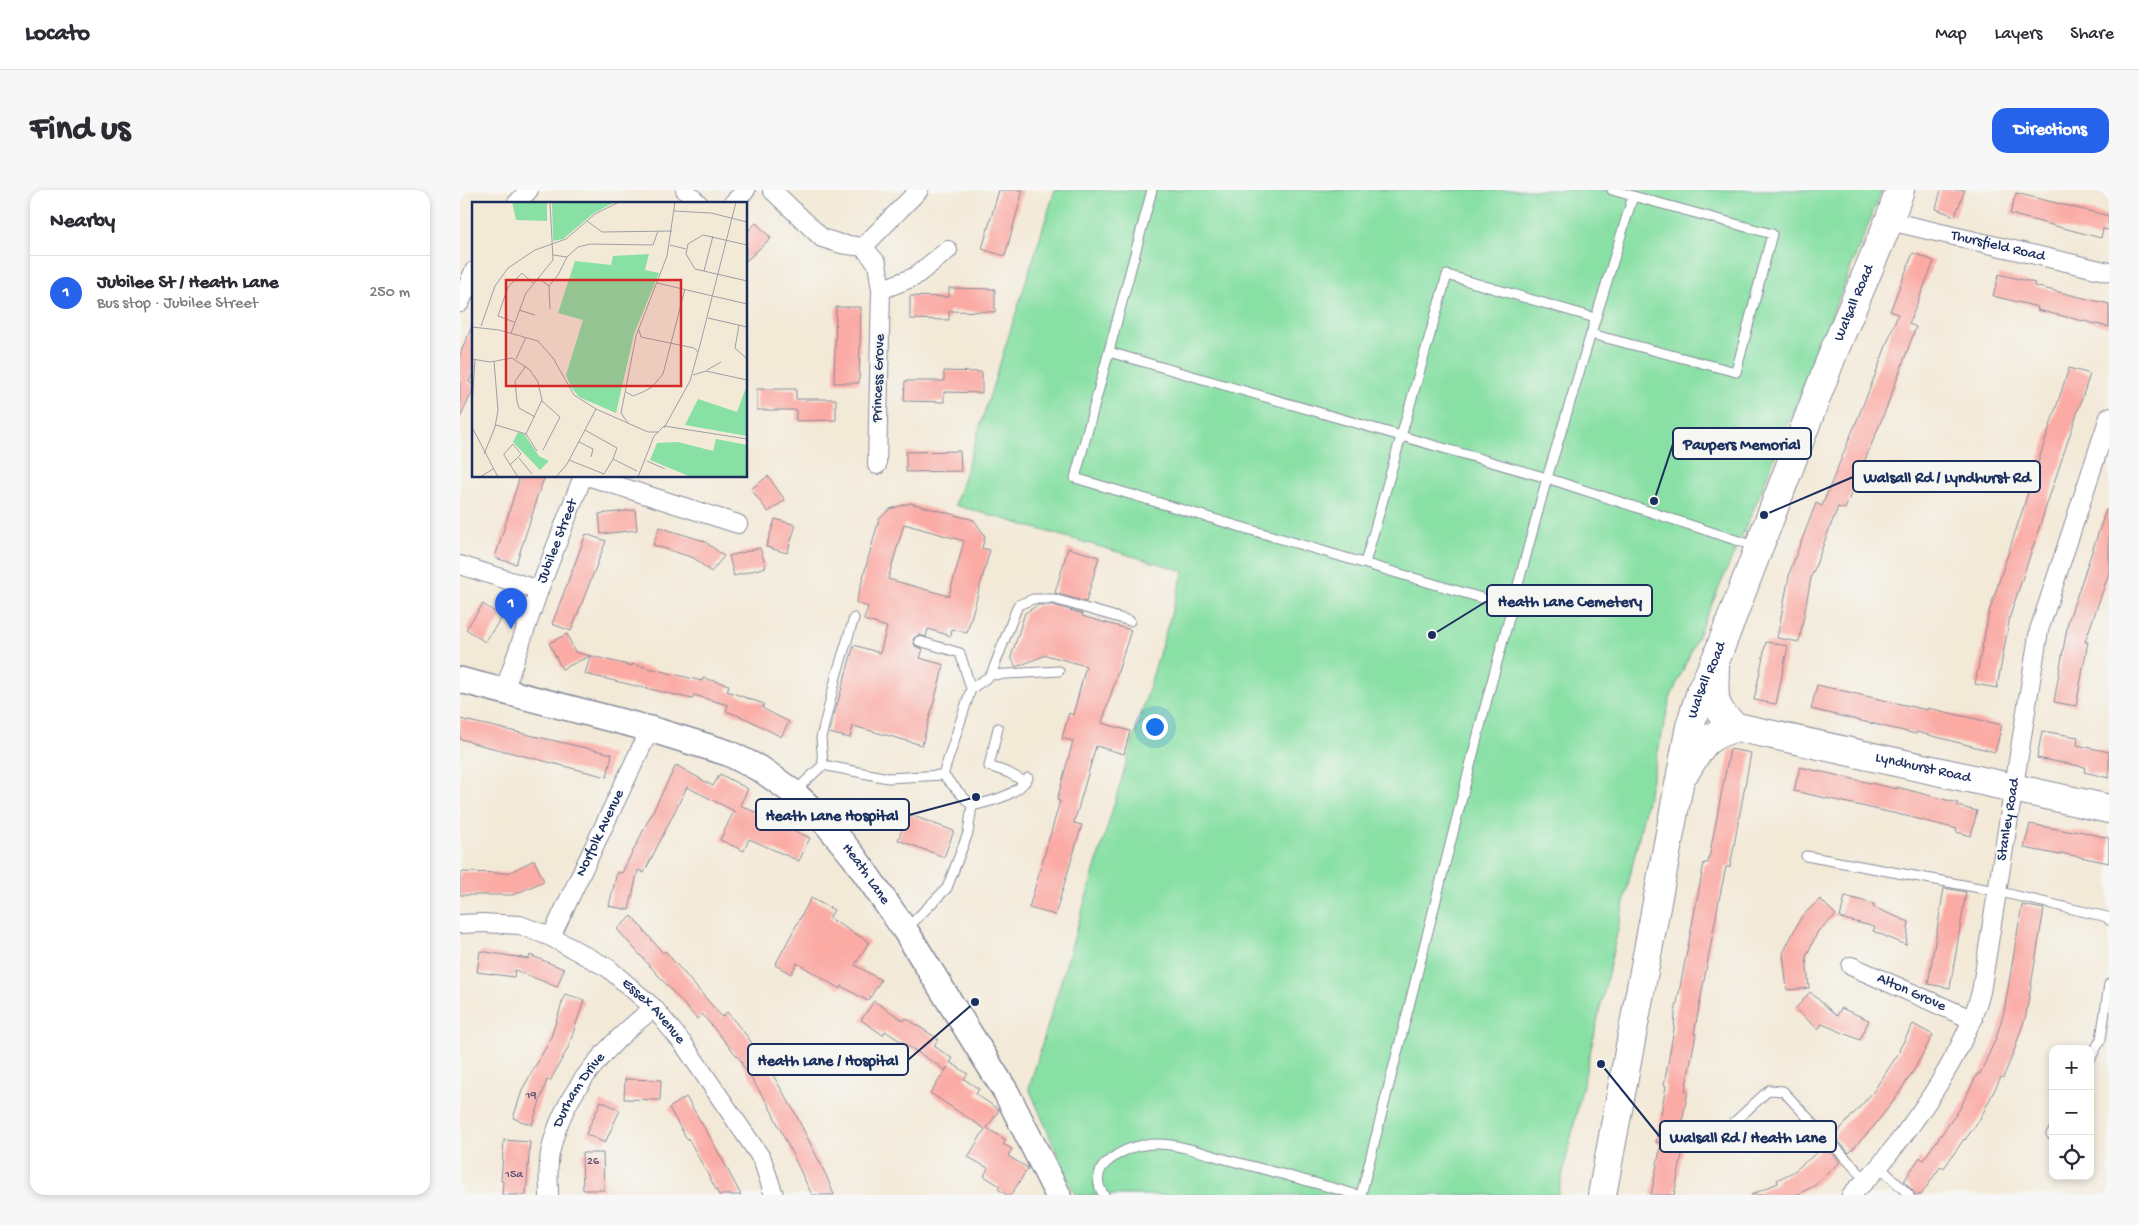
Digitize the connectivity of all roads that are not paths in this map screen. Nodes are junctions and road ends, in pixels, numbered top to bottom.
1 (529, 190) edge
2 (685, 190) edge
3 (746, 190) edge
4 (772, 190) edge
5 (919, 190) edge
6 (1152, 190) edge
7 (1612, 190) edge
8 (1900, 190) edge
9 (1633, 196) junction
10 (518, 202) edge
11 (696, 202) edge
12 (734, 202) edge
13 (1889, 221) junction
14 (863, 247) junction
15 (948, 250) dead end
16 (2109, 272) edge
17 (472, 276) edge
18 (882, 290) junction
19 (460, 303) edge
20 (1595, 318) junction
21 (1591, 334) junction
22 (1109, 352) junction
23 (2109, 417) edge
24 (1401, 436) junction
25 (876, 465) dead end
26 (582, 478) edge
27 (593, 478) edge
28 (1547, 478) junction
29 (738, 524) dead end
30 (1758, 547) junction
31 (1364, 563) junction
32 (460, 565) edge
33 (539, 590) junction
34 (1512, 607) junction
35 (854, 618) dead end
36 (1130, 621) dead end
37 (919, 641) dead end
38 (1716, 659) junction
39 (1059, 671) dead end
40 (991, 675) junction
41 (460, 680) edge
42 (971, 689) junction
43 (504, 691) junction
44 (1737, 727) junction
45 (998, 728) dead end
46 (650, 729) junction
47 (823, 766) junction
48 (943, 775) junction
49 (1679, 783) junction
50 (2014, 787) junction
51 (794, 793) junction
52 (972, 806) junction
53 (2109, 809) edge
54 (1806, 856) dead end
55 (1996, 891) junction
56 (2109, 920) edge
57 (460, 924) edge
58 (905, 930) junction
59 (551, 937) junction
60 (1851, 966) dead end
61 (2109, 984) edge
62 (654, 1008) junction
63 (1973, 1020) junction
64 (2094, 1052) edge
65 (1730, 1126) dead end
66 (1879, 1166) junction
67 (1865, 1179) junction
68 (549, 1195) edge
69 (774, 1195) edge
70 (1058, 1195) edge
71 (1104, 1195) edge
72 (1360, 1195) edge
73 (1602, 1195) edge
74 (1851, 1195) edge
75 (1909, 1195) edge

1 - 10 street
2 - 11 street
3 - 12 street
4 - 14 street
5 - 14 street
6 - 22 lane
7 - 9 lane
8 - 13 main road, Walsall Road
9 - 20 lane
9 - 21 lane
13 - 16 street, Thursfield Road
13 - 30 main road, Walsall Road
14 - 18 street, Princess Grove
15 - 18 street
17 - 19 street
18 - 25 street, Princess Grove
20 - 21 lane
20 - 24 lane
21 - 28 lane
22 - 24 lane
22 - 31 lane
23 - 50 street, Stanley Road
24 - 28 lane
24 - 31 lane
26 - 33 street, Jubilee Street
27 - 29 street
28 - 30 lane
28 - 34 lane
30 - 38 main road, Walsall Road
31 - 34 lane
32 - 33 street
33 - 43 street, Jubilee Street
34 - 72 lane
35 - 47 lane
36 - 40 lane
37 - 42 lane
38 - 44 main road, Lyndhurst Road
38 - 49 main road, Walsall Road
39 - 40 lane
40 - 42 lane
41 - 43 street, Heath Lane
42 - 48 lane
43 - 46 street, Heath Lane
44 - 49 main road, Lyndhurst Road
44 - 50 main road, Lyndhurst Road
45 - 52 lane
46 - 51 street, Heath Lane
46 - 59 street, Norfolk Avenue
47 - 48 lane
47 - 51 lane
48 - 52 lane
49 - 73 main road, Walsall Road
50 - 53 main road, Lyndhurst Road
50 - 55 street, Stanley Road
51 - 58 street, Heath Lane
52 - 58 lane
54 - 55 lane
55 - 56 lane
55 - 63 street, Stanley Road
57 - 59 street, Essex Avenue
58 - 70 street, Heath Lane
59 - 62 street, Essex Avenue
60 - 63 street, Alton Grove
61 - 64 lane
62 - 68 street, Durham Drive
62 - 69 street, Essex Avenue
63 - 66 street, Stanley Road
65 - 67 lane
66 - 67 street, Stanley Road
66 - 75 lane
67 - 74 street, Stanley Road
71 - 72 lane

